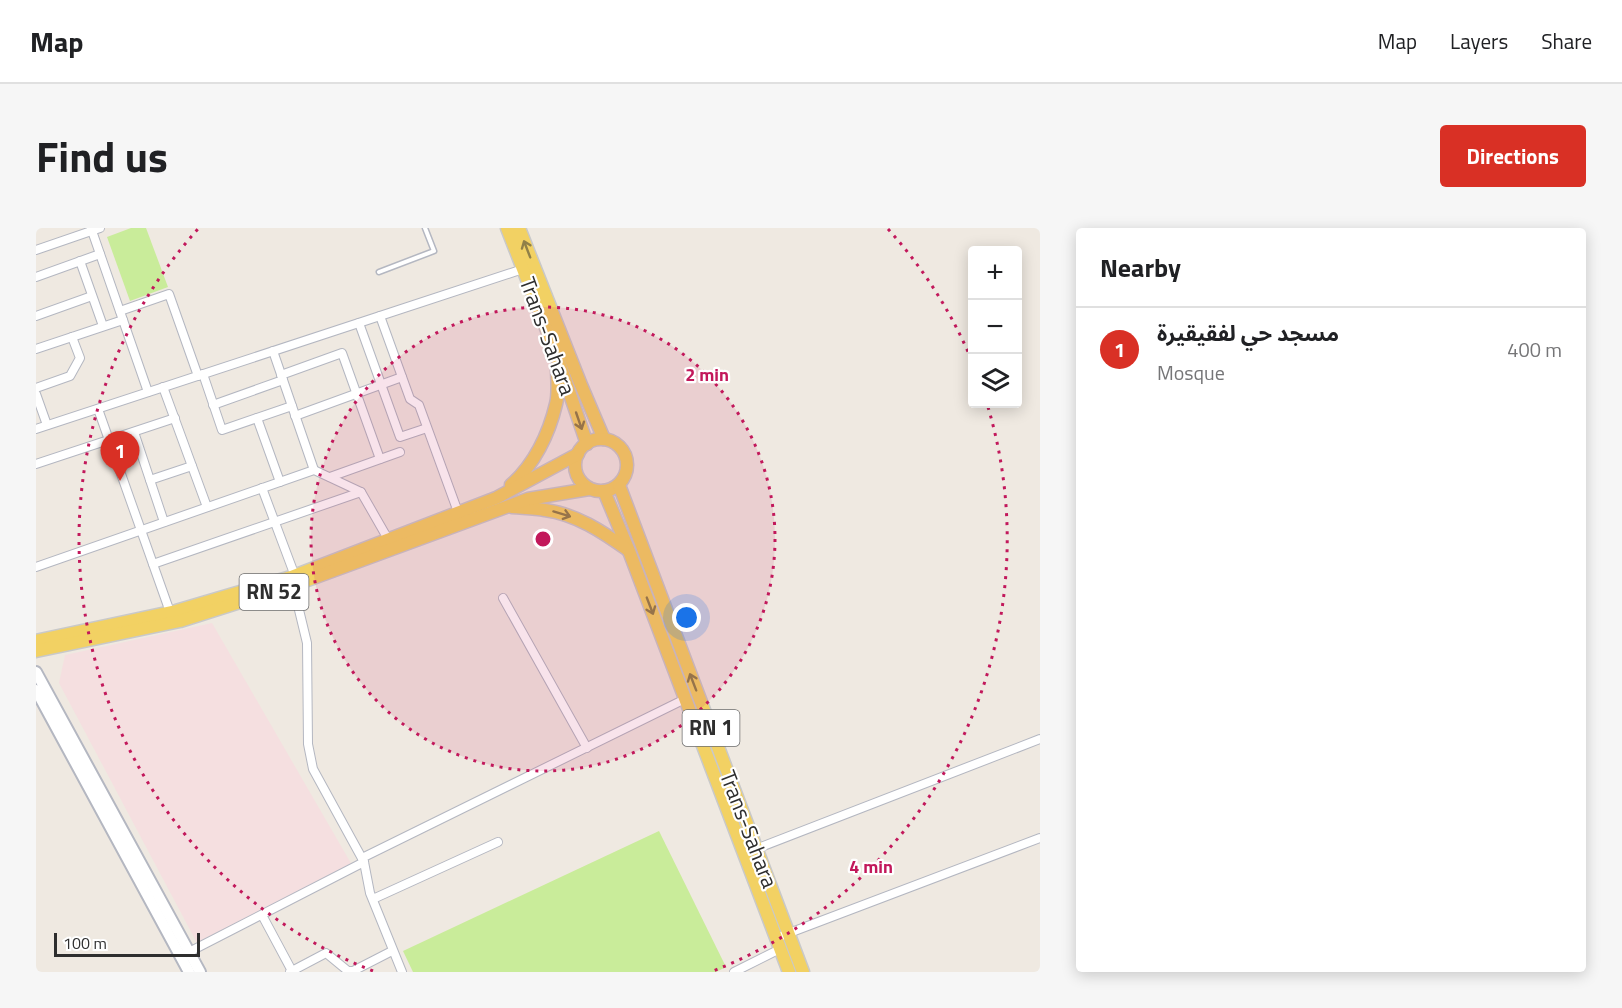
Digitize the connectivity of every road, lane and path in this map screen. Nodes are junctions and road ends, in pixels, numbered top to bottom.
1 (425, 228) edge
2 (507, 228) edge
3 (519, 228) edge
4 (95, 229) edge
5 (36, 250) edge
6 (100, 254) junction
7 (80, 261) junction
8 (524, 269) junction
9 (379, 272) dead end
10 (36, 276) edge
11 (92, 296) junction
12 (120, 310) junction
13 (36, 316) edge
14 (380, 316) junction
15 (123, 320) junction
16 (359, 323) junction
17 (103, 326) junction
18 (72, 337) junction
19 (36, 350) edge
20 (273, 351) junction
21 (557, 356) junction
22 (200, 375) junction
23 (402, 377) junction
24 (282, 378) junction
25 (381, 385) junction
26 (164, 387) junction
27 (36, 388) edge
28 (148, 392) junction
29 (36, 394) edge
30 (356, 394) junction
31 (213, 405) junction
32 (292, 406) junction
33 (98, 409) junction
34 (295, 416) junction
35 (175, 418) junction
36 (257, 418) junction
37 (47, 425) junction
38 (427, 428) junction
39 (36, 429) edge
40 (134, 432) junction
41 (109, 440) junction
42 (604, 440) junction
43 (587, 444) junction
44 (400, 452) dead end
45 (578, 454) junction
46 (380, 459) junction
47 (36, 464) edge
48 (192, 466) junction
49 (314, 470) junction
50 (330, 477) junction
51 (150, 480) junction
52 (280, 482) junction
53 (619, 485) junction
54 (262, 488) junction
55 (589, 489) junction
56 (604, 491) junction
57 (361, 492) junction
58 (500, 502) junction
59 (207, 507) junction
60 (458, 513) junction
61 (164, 522) junction
62 (275, 522) junction
63 (141, 530) junction
64 (388, 539) junction
65 (629, 551) junction
66 (153, 564) junction
67 (36, 567) edge
68 (293, 579) junction
69 (503, 598) dead end
70 (170, 612) junction
71 (36, 641) edge
72 (36, 651) edge
73 (36, 672) edge
74 (36, 690) edge
75 (685, 699) junction
76 (1040, 739) edge
77 (587, 748) junction
78 (1040, 838) edge
79 (498, 842) dead end
80 (757, 848) junction
81 (744, 853) junction
82 (363, 860) junction
83 (373, 900) junction
84 (262, 915) junction
85 (789, 934) junction
86 (778, 944) junction
87 (392, 951) junction
88 (185, 954) junction
89 (304, 969) edge
90 (291, 971) edge
91 (189, 972) edge
92 (200, 972) edge
93 (402, 972) edge
94 (734, 972) edge
95 (789, 972) edge
96 (803, 972) edge

1 - 9 lane
2 - 8 main road, Trans-Sahara
42 -> 3 main road, Trans-Sahara
4 - 5 street
4 - 6 street
6 - 7 street
6 - 12 street
7 - 10 street
7 - 11 street
8 - 14 street
8 - 21 main road, Trans-Sahara
11 - 13 street
11 - 17 street
12 - 15 street
12 - 22 street
14 - 16 street
14 - 23 street
15 - 17 street
15 - 28 street
16 - 20 street
16 - 25 street
17 - 18 street
18 - 19 street
18 - 27 street
20 - 22 street
20 - 24 street
21 -> 43 main road, Trans-Sahara
21 - 58 main road
22 - 26 street
22 - 31 street
23 - 25 street
23 - 38 street
24 - 30 street
24 - 31 street
24 - 32 street
25 - 30 street
25 - 38 street
26 - 28 street
26 - 35 street
28 - 33 street
29 - 37 street
30 - 34 street
30 - 46 street
31 - 36 street
32 - 34 street
32 - 36 street
33 - 37 street
33 - 41 street
34 - 49 street
35 - 40 street
35 - 48 street
36 - 52 street
37 - 39 street
38 - 60 street
40 - 41 street
40 - 51 street
41 - 47 street
41 - 63 street
42 - 43 main road
42 - 53 main road
43 - 45 main road
44 - 46 street
45 - 55 main road
45 - 58 main road
46 - 50 street
48 - 51 street
48 - 59 street
49 - 50 street
49 - 52 street
50 - 57 street
51 - 61 street
52 - 54 street
53 - 56 main road
80 -> 53 main road, Trans-Sahara / RN 1
54 - 59 street
54 - 62 street
55 - 56 main road
55 - 58 main road
56 - 65 main road, Trans-Sahara / RN 1
57 - 62 street
57 - 64 street
58 - 60 main road, RN 52
58 -> 65 main road
58 - 68 main road, RN 52
59 - 61 street
60 - 64 main road, RN 52
61 - 63 street
62 - 66 street
62 - 68 street
63 - 66 street
63 - 67 street
64 - 68 main road, RN 52
65 -> 75 main road, Trans-Sahara / RN 1
66 - 70 street
68 - 70 main road, RN 52
68 - 72 main road, RN 52
68 - 82 street
69 - 77 street
70 - 71 main road, RN 52
73 - 88 main road
74 - 88 main road
75 - 77 street
75 - 81 main road, Trans-Sahara / RN 1
76 - 80 street
77 - 82 street
78 - 85 street
79 - 83 street
80 - 81 street
80 - 85 main road, Trans-Sahara / RN 1
81 - 86 main road, Trans-Sahara / RN 1
82 - 83 street
82 - 84 street
83 - 87 street
84 - 88 street
84 - 90 street
85 - 86 street
85 - 96 main road, Trans-Sahara / RN 1
86 - 94 street
86 - 95 main road, Trans-Sahara / RN 1
87 - 89 street
87 - 93 street
88 - 91 main road
88 - 92 main road
89 - 90 street

